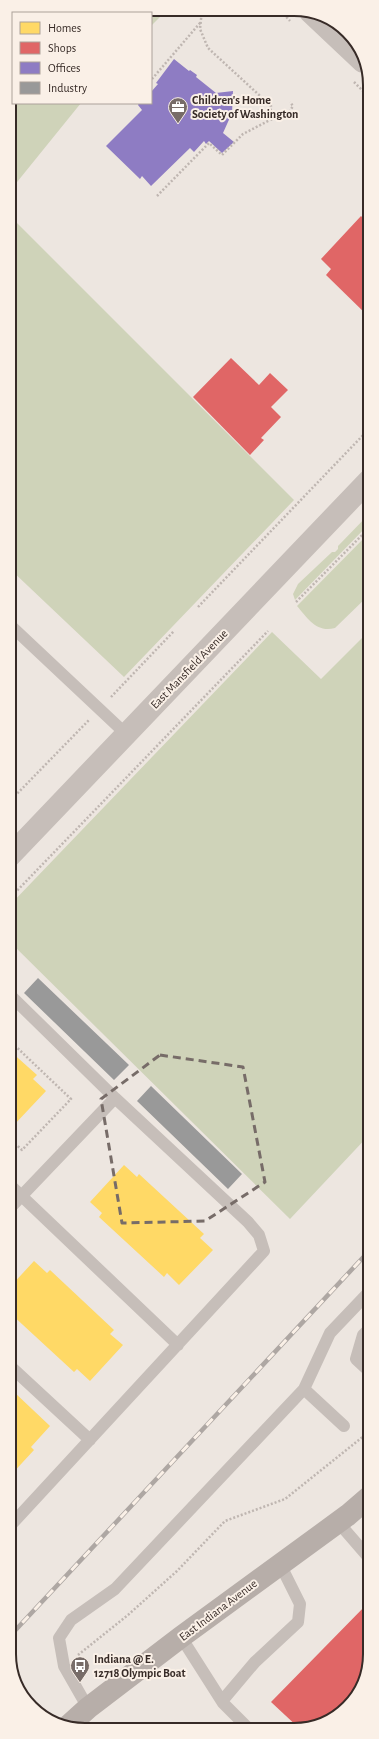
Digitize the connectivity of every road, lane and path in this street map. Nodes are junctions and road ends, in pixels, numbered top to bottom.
1 (201, 16) edge
2 (319, 21) edge
3 (200, 22) junction
4 (356, 56) edge
5 (152, 79) dead end
6 (290, 102) dead end
7 (270, 120) junction
8 (157, 196) dead end
9 (363, 436) edge
10 (363, 487) edge
11 (363, 534) edge
12 (296, 602) dead end
13 (198, 607) dead end
14 (16, 631) edge
15 (174, 631) dead end
16 (268, 631) dead end
17 (108, 700) dead end
18 (92, 716) dead end
19 (126, 734) junction
20 (16, 795) edge
21 (16, 851) edge
22 (16, 892) edge
23 (16, 1001) edge
24 (16, 1047) edge
25 (115, 1098) junction
26 (16, 1144) edge
27 (16, 1190) edge
28 (22, 1195) junction
29 (16, 1202) edge
30 (363, 1298) edge
31 (363, 1335) edge
32 (178, 1345) junction
33 (363, 1366) edge
34 (16, 1372) edge
35 (304, 1388) junction
36 (344, 1426) dead end
37 (363, 1436) edge
38 (90, 1440) junction
39 (363, 1502) edge
40 (16, 1520) edge
41 (338, 1522) junction
42 (363, 1552) edge
43 (280, 1564) junction
44 (181, 1637) junction
45 (64, 1666) junction
46 (222, 1701) junction
47 (88, 1708) junction
48 (72, 1722) edge
49 (243, 1723) edge

1 - 3 path
2 - 4 street
3 - 5 path
3 - 7 path
6 - 7 path
7 - 8 path
9 - 13 path
10 - 19 street, East Mansfield Avenue
11 - 12 path
14 - 19 lane
15 - 17 path
16 - 22 path
18 - 20 path
19 - 21 street, East Mansfield Avenue
23 - 25 lane
24 - 26 path
25 - 28 lane
25 - 32 lane
27 - 28 lane
28 - 29 lane
28 - 32 lane
30 - 35 lane
31 - 33 lane
32 - 38 lane
34 - 38 lane
35 - 36 lane
35 - 45 lane
37 - 45 path
38 - 40 lane
39 - 41 main road, East Indiana Avenue
41 - 42 lane
41 - 43 main road, East Indiana Avenue
43 - 44 main road, East Indiana Avenue
43 - 46 lane
44 - 46 lane
44 - 47 main road, East Indiana Avenue
45 - 47 lane
46 - 49 lane
47 - 48 main road, East Indiana Avenue

